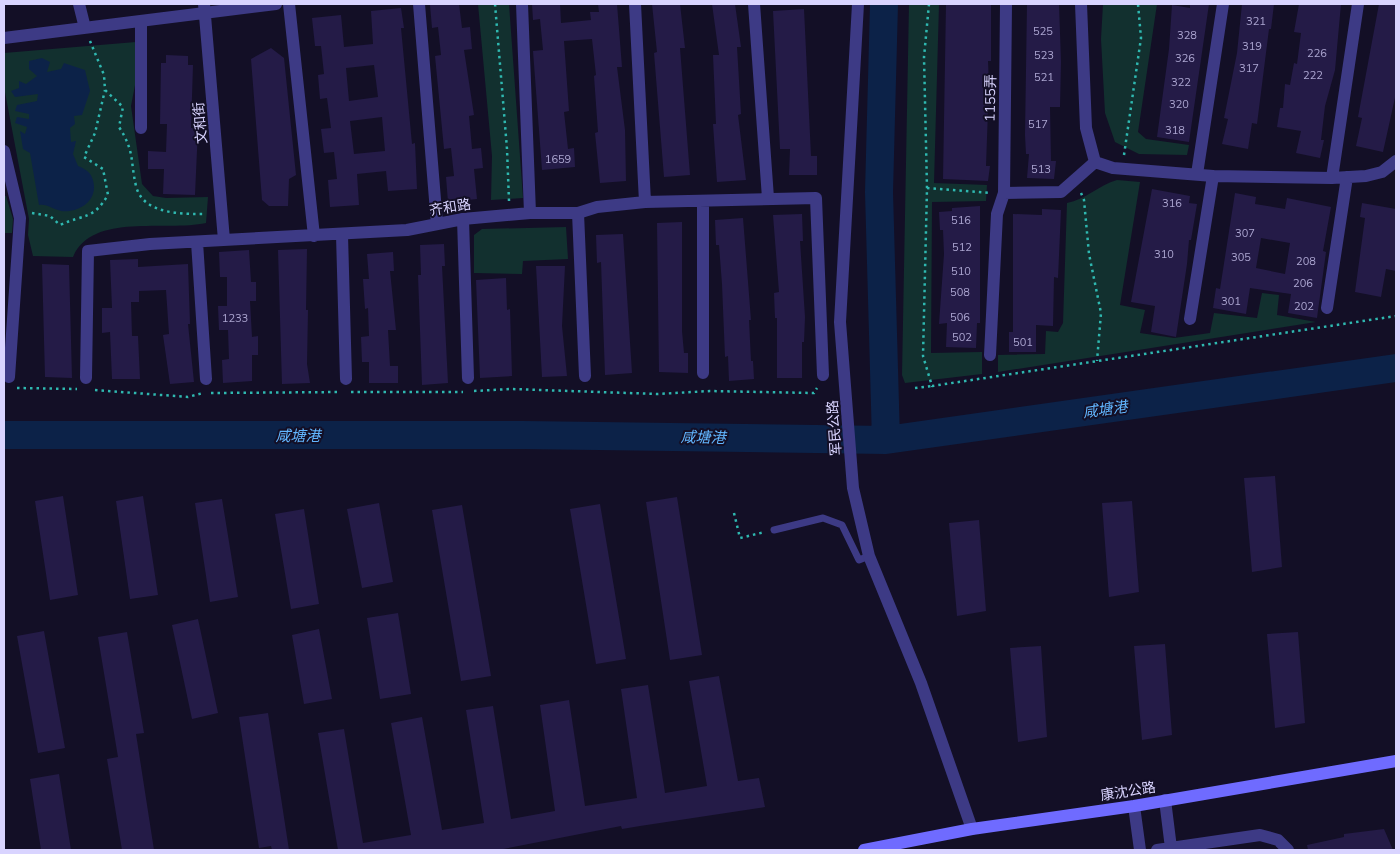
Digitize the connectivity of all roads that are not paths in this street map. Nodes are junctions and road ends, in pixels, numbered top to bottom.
1 (79, 4) edge
2 (276, 4) edge
3 (289, 4) edge
4 (418, 4) edge
5 (522, 4) edge
6 (635, 4) edge
7 (754, 4) edge
8 (858, 4) edge
9 (1006, 4) edge
10 (1081, 4) edge
11 (1223, 4) edge
12 (1358, 4) edge
13 (205, 8) edge
14 (141, 22) junction
15 (85, 28) junction
16 (4, 38) edge
17 (142, 128) dead end
18 (4, 151) edge
19 (1396, 161) edge
20 (1095, 162) junction
21 (1197, 174) junction
22 (1213, 176) junction
23 (1347, 177) junction
24 (1332, 178) junction
25 (1004, 194) junction
26 (768, 198) junction
27 (645, 202) junction
28 (702, 202) junction
29 (530, 213) junction
30 (578, 213) junction
31 (463, 219) junction
32 (437, 224) junction
33 (342, 235) junction
34 (314, 236) junction
35 (224, 240) junction
36 (197, 242) junction
37 (1327, 308) dead end
38 (1190, 319) dead end
39 (990, 355) dead end
40 (703, 373) dead end
41 (823, 375) road end
42 (584, 376) dead end
43 (86, 378) dead end
44 (468, 378) dead end
45 (206, 379) dead end
46 (346, 380) dead end
47 (9, 382) road end
48 (774, 530) road end
49 (869, 556) junction
50 (1396, 762) edge
51 (1165, 800) junction
52 (1134, 806) junction
53 (972, 830) junction
54 (1170, 848) junction
55 (864, 850) edge
56 (1140, 850) edge
57 (1157, 850) edge
58 (1288, 850) edge

1 - 15 street
2 - 13 street
3 - 34 street
4 - 32 street
5 - 29 street
6 - 27 street
7 - 26 street
8 - 49 street, 军民公路
9 - 25 street, 1155弄
10 - 20 street
11 - 21 street
12 - 24 street
13 - 14 street
13 - 35 street, 文和街
14 - 15 street
14 - 17 street
15 - 16 street
18 - 47 street
19 - 23 street
20 - 21 street
20 - 25 street
21 - 22 street
22 - 24 street
22 - 38 street
23 - 24 street
23 - 37 street
25 - 39 street, 1155弄
26 - 28 street, 齐和路
26 - 41 street, 齐和路
27 - 28 street, 齐和路
27 - 30 street, 齐和路
28 - 40 street
29 - 30 street, 齐和路
29 - 31 street, 齐和路
30 - 42 street
31 - 32 street, 齐和路
31 - 44 street
32 - 33 street, 齐和路
33 - 34 street, 齐和路
33 - 46 street
34 - 35 street, 齐和路
35 - 36 street, 齐和路
36 - 43 street, 齐和路
36 - 45 street
48 - 49 lane
49 - 53 street, 军民公路
50 - 51 street, 康沈公路
51 - 52 street, 康沈公路
51 - 54 street
52 - 53 street, 康沈公路
52 - 56 street
53 - 55 street, 康沈公路
54 - 57 street
54 - 58 street

